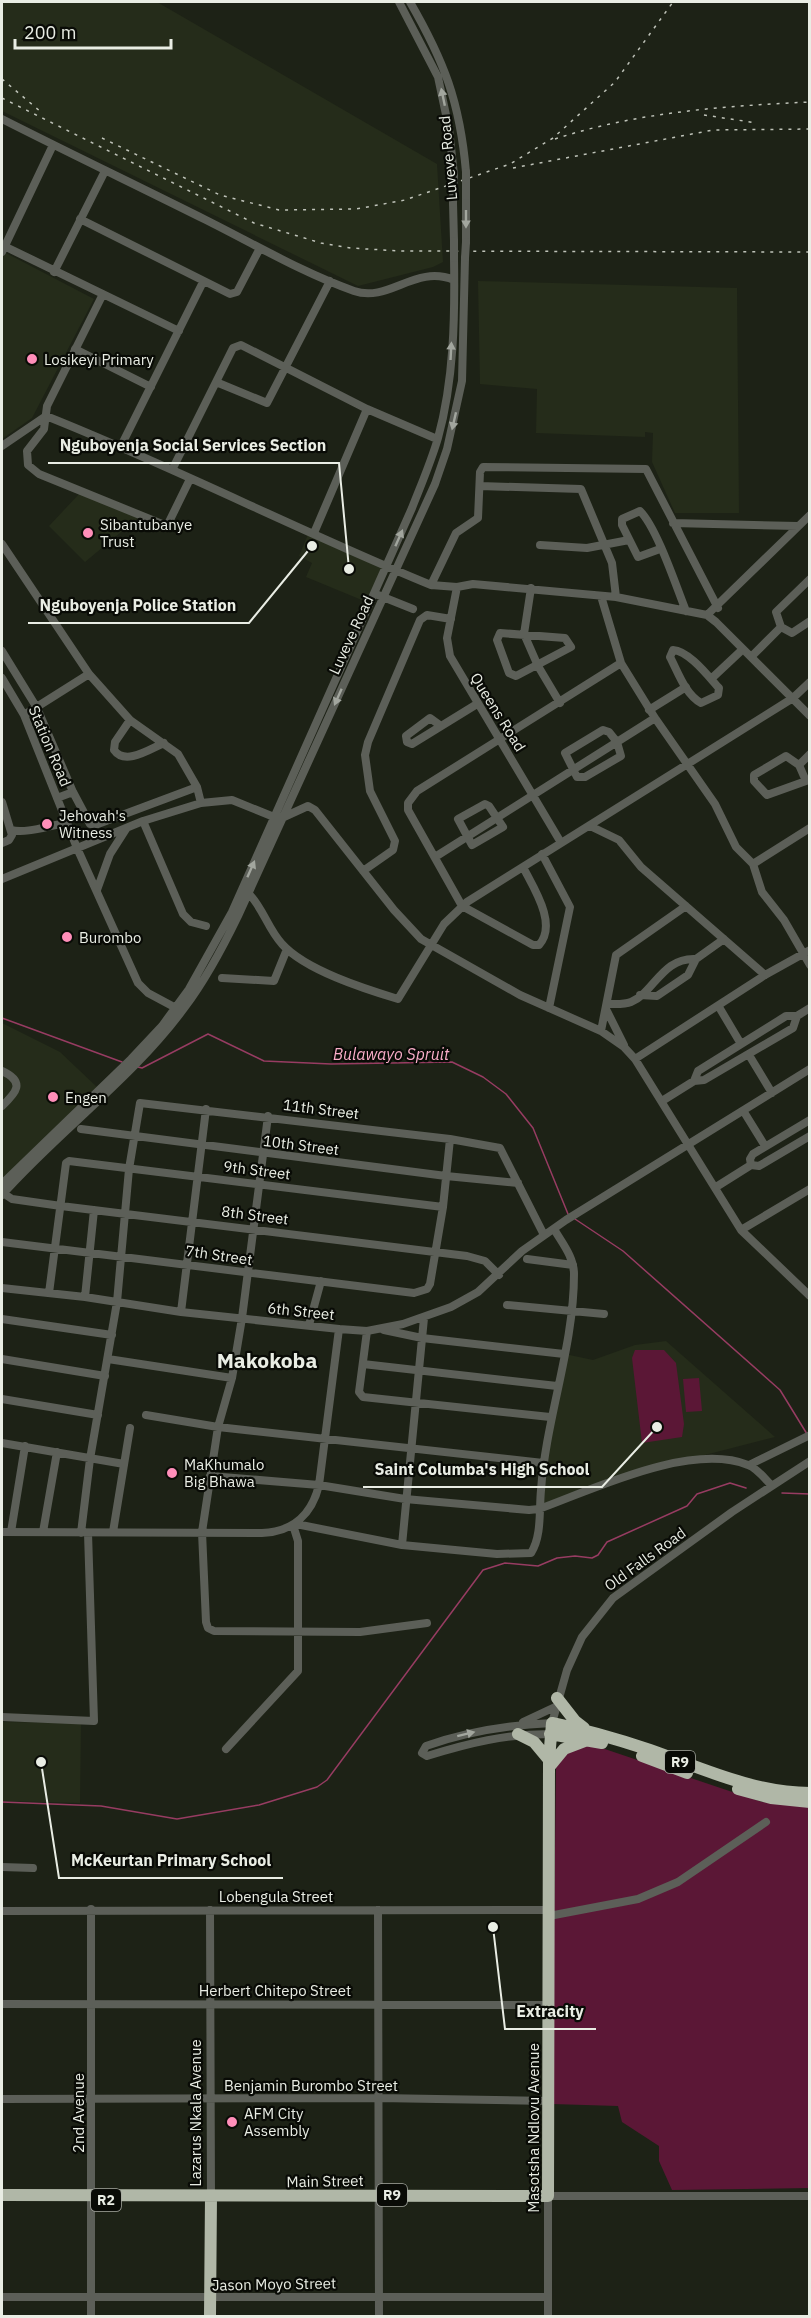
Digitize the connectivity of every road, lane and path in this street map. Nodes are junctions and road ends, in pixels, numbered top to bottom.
1 (399, 2) edge
2 (410, 2) edge
3 (2, 119) edge
4 (53, 145) junction
5 (105, 171) junction
6 (80, 219) junction
7 (260, 248) junction
8 (3, 249) edge
9 (54, 272) junction
10 (454, 280) junction
11 (330, 281) junction
12 (203, 282) junction
13 (103, 294) junction
14 (178, 331) junction
15 (75, 349) junction
16 (284, 366) junction
17 (216, 382) junction
18 (151, 387) junction
19 (368, 409) junction
20 (46, 416) junction
21 (437, 439) junction
22 (2, 446) edge
23 (121, 446) junction
24 (172, 470) junction
25 (190, 479) junction
26 (480, 486) junction
27 (810, 515) edge
28 (673, 523) junction
29 (798, 526) junction
30 (314, 533) junction
31 (629, 540) junction
32 (2, 544) edge
33 (540, 545) dead end
34 (606, 546) junction
35 (660, 549) junction
36 (387, 566) junction
37 (395, 570) junction
38 (810, 579) edge
39 (432, 585) junction
40 (457, 586) junction
41 (531, 588) junction
42 (374, 593) junction
43 (601, 596) junction
44 (383, 597) junction
45 (616, 597) junction
46 (718, 608) junction
47 (413, 609) dead end
48 (687, 610) junction
49 (707, 615) junction
50 (452, 619) junction
51 (810, 621) edge
52 (781, 627) junction
53 (524, 634) junction
54 (743, 649) junction
55 (2, 651) edge
56 (751, 657) junction
57 (621, 663) junction
58 (538, 666) junction
59 (89, 674) junction
60 (2, 678) edge
61 (711, 679) junction
62 (810, 682) edge
63 (686, 687) junction
64 (793, 698) junction
65 (560, 703) junction
66 (477, 704) junction
67 (37, 708) junction
68 (649, 710) junction
69 (24, 715) junction
70 (810, 716) edge
71 (655, 718) junction
72 (130, 720) junction
73 (441, 726) dead end
74 (500, 740) junction
75 (617, 742) junction
76 (164, 743) junction
77 (810, 754) edge
78 (799, 765) junction
79 (687, 766) junction
80 (572, 772) junction
81 (197, 788) junction
82 (73, 792) junction
83 (534, 795) junction
84 (57, 798) junction
85 (2, 802) edge
86 (201, 803) junction
87 (498, 816) junction
88 (274, 817) junction
89 (284, 817) junction
90 (143, 821) junction
91 (67, 823) junction
92 (590, 826) junction
93 (127, 828) junction
94 (810, 828) edge
95 (11, 830) junction
96 (466, 836) junction
97 (560, 842) junction
98 (2, 843) edge
99 (77, 848) junction
100 (542, 854) junction
101 (435, 857) junction
102 (753, 864) junction
103 (523, 867) junction
104 (363, 871) junction
105 (2, 879) edge
106 (97, 890) junction
107 (249, 894) junction
108 (462, 906) junction
109 (686, 906) junction
110 (206, 926) dead end
111 (724, 939) junction
112 (431, 945) junction
113 (287, 949) junction
114 (806, 952) edge
115 (696, 959) junction
116 (810, 965) edge
117 (765, 975) junction
118 (222, 978) dead end
119 (640, 995) junction
120 (719, 1006) junction
121 (606, 1007) junction
122 (176, 1008) junction
123 (549, 1008) junction
124 (810, 1008) edge
125 (796, 1016) junction
126 (601, 1031) junction
127 (741, 1044) junction
128 (624, 1047) junction
129 (749, 1055) junction
130 (635, 1059) junction
131 (810, 1069) edge
132 (2, 1071) edge
133 (694, 1081) junction
134 (772, 1093) junction
135 (662, 1101) junction
136 (2, 1106) edge
137 (206, 1109) junction
138 (744, 1112) junction
139 (268, 1116) junction
140 (810, 1120) edge
141 (81, 1129) dead end
142 (133, 1136) junction
143 (810, 1136) edge
144 (450, 1139) junction
145 (689, 1144) junction
146 (202, 1146) junction
147 (765, 1146) junction
148 (263, 1153) junction
149 (751, 1165) junction
150 (129, 1168) junction
151 (198, 1176) junction
152 (446, 1176) junction
153 (518, 1183) junction
154 (2, 1184) edge
155 (259, 1184) junction
156 (716, 1187) junction
157 (810, 1189) edge
158 (2, 1194) edge
159 (61, 1206) junction
160 (443, 1207) junction
161 (94, 1210) junction
162 (126, 1214) junction
163 (192, 1221) junction
164 (254, 1228) junction
165 (554, 1229) junction
166 (741, 1230) junction
167 (544, 1235) junction
168 (2, 1242) edge
169 (56, 1248) junction
170 (435, 1251) junction
171 (89, 1252) junction
172 (122, 1256) junction
173 (526, 1259) dead end
174 (187, 1264) junction
175 (573, 1265) junction
176 (248, 1273) junction
177 (499, 1275) junction
178 (321, 1281) junction
179 (2, 1288) edge
180 (50, 1293) junction
181 (810, 1296) edge
182 (85, 1297) junction
183 (117, 1302) junction
184 (507, 1305) dead end
185 (572, 1311) junction
186 (181, 1312) junction
187 (604, 1314) dead end
188 (242, 1318) junction
189 (424, 1318) junction
190 (2, 1319) edge
191 (309, 1325) junction
192 (339, 1329) junction
193 (383, 1329) junction
194 (367, 1331) junction
195 (112, 1335) junction
196 (422, 1338) junction
197 (564, 1354) junction
198 (2, 1359) edge
199 (108, 1359) junction
200 (363, 1364) junction
201 (419, 1369) junction
202 (105, 1376) junction
203 (232, 1378) junction
204 (557, 1386) junction
205 (2, 1399) edge
206 (415, 1402) junction
207 (98, 1415) junction
208 (146, 1415) dead end
209 (550, 1417) junction
210 (130, 1428) dead end
211 (218, 1428) junction
212 (810, 1435) edge
213 (325, 1438) junction
214 (2, 1443) edge
215 (25, 1446) junction
216 (411, 1447) junction
217 (57, 1452) junction
218 (90, 1459) junction
219 (543, 1462) junction
220 (809, 1462) edge
221 (124, 1464) junction
222 (749, 1465) junction
223 (210, 1476) junction
224 (320, 1485) junction
225 (772, 1486) junction
226 (405, 1499) junction
227 (540, 1509) junction
228 (295, 1525) junction
229 (2, 1532) edge
230 (11, 1532) junction
231 (43, 1532) junction
232 (113, 1532) junction
233 (202, 1532) junction
234 (85, 1533) junction
235 (402, 1545) junction
236 (427, 1623) dead end
237 (299, 1631) junction
238 (556, 1702) junction
239 (2, 1717) edge
240 (518, 1729) junction
241 (551, 1729) junction
242 (589, 1735) junction
243 (226, 1749) dead end
244 (550, 1762) junction
245 (810, 1793) edge
246 (810, 1802) edge
247 (766, 1822) dead end
248 (2, 1867) edge
249 (33, 1868) dead end
250 (91, 1910) junction
251 (210, 1910) junction
252 (378, 1910) junction
253 (2, 1911) edge
254 (550, 1913) junction
255 (2, 2004) edge
256 (92, 2004) junction
257 (210, 2004) junction
258 (379, 2004) junction
259 (548, 2005) junction
260 (210, 2098) junction
261 (379, 2098) junction
262 (2, 2099) edge
263 (91, 2099) junction
264 (549, 2101) junction
265 (2, 2195) edge
266 (379, 2195) junction
267 (548, 2196) junction
268 (810, 2196) edge
269 (91, 2198) junction
270 (211, 2198) junction
271 (2, 2200) edge
272 (379, 2296) junction
273 (2, 2297) edge
274 (548, 2297) junction
275 (91, 2298) junction
276 (210, 2299) junction
277 (91, 2316) edge
278 (210, 2316) edge
279 (379, 2316) edge
280 (548, 2316) edge

10 -> 1 street, Luveve Road, bridge
2 -> 37 street, Luveve Road, bridge
3 - 4 street
4 - 5 street
4 - 8 street
5 - 6 street
5 - 7 street
6 - 9 street
6 - 12 street
7 - 11 street
7 - 12 street
8 - 9 street
9 - 13 street
10 - 11 street
21 -> 10 street, Luveve Road
11 - 16 street
12 - 14 street
13 - 14 street
13 - 15 street
14 - 18 street
15 - 18 street
15 - 20 street
16 - 17 street
16 - 17 street
16 - 19 street
17 - 24 street
18 - 23 street
19 - 21 street
19 - 30 street
20 - 22 street
20 - 23 street
20 - 25 street
36 -> 21 street, Luveve Road
23 - 24 street
24 - 25 street
25 - 30 street
26 - 28 street
26 - 34 street
26 - 39 street
27 - 29 street
28 - 29 street
28 - 46 street
29 - 46 street
30 - 36 street
31 - 34 street
31 - 35 street
31 - 35 street
32 - 59 street
33 - 34 street
34 - 45 street
35 - 48 street
36 - 37 street
36 - 42 street, Luveve Road
37 - 39 street
37 - 44 street, Luveve Road
38 - 52 street
39 - 40 street
40 - 41 street
40 - 50 street, Queens Road
41 - 43 street
41 - 53 street
42 - 44 street
42 - 88 street, Luveve Road
43 - 45 street
43 - 57 street
44 - 47 street
44 -> 89 street, Luveve Road
45 - 48 street
46 - 49 street
48 - 49 street
49 - 54 street
50 - 66 street, Queens Road
50 - 104 street
51 - 52 street
52 - 56 street
53 - 58 street
53 - 58 street
53 - 58 street
54 - 56 street
54 - 61 street
55 - 67 street
56 - 64 street
57 - 65 street
57 - 68 street
58 - 65 street
59 - 67 street
59 - 72 street
60 - 69 street, Station Road
61 - 63 street
61 - 63 street
62 - 64 street
63 - 68 street
64 - 70 street
64 - 79 street
65 - 74 street
66 - 73 street
66 - 74 street, Queens Road
67 - 69 street
67 - 82 street
68 - 71 street
69 - 84 street, Station Road
71 - 75 street
71 - 79 street
72 - 76 street
72 - 76 street
74 - 83 street, Queens Road
74 - 101 street
75 - 80 street
75 - 80 street
75 - 80 street
76 - 81 street
77 - 78 street
78 - 78 street
79 - 92 street
79 - 102 street
80 - 83 street
81 - 82 street
81 - 86 street
82 - 84 street
83 - 87 street
83 - 97 street, Queens Road
84 - 91 street, Station Road
85 - 95 street
86 - 88 street
86 - 90 street
87 - 96 street
87 - 96 street
87 - 96 street
88 - 89 street
122 -> 88 street, Luveve Road
89 - 104 street
89 - 107 street, Luveve Road
90 - 93 street
90 - 110 street
91 - 95 street
91 - 99 street, Station Road
92 - 97 street
92 - 109 street
93 - 99 street
93 - 106 street
94 - 102 street
95 - 98 street
96 - 101 street
97 - 100 street
99 - 105 street
99 - 106 street, Station Road
100 - 103 street
100 - 123 street
101 - 108 street
102 - 114 street
103 - 108 street
103 - 108 street
104 - 112 street
106 - 122 street, Station Road
107 - 113 street
107 - 158 street, Luveve Road
108 - 112 street
109 - 111 street
109 - 121 street
111 - 115 street
111 - 117 street
112 - 113 street
112 - 123 street
113 - 118 street
114 - 116 street
114 - 117 street
115 - 119 street
115 - 119 street
117 - 120 street
119 - 121 street
120 - 127 street
120 - 130 street
121 - 126 street
121 - 128 street
122 - 154 street, Luveve Road
123 - 126 street
124 - 125 street
125 - 127 street
125 - 129 street
126 - 128 street
127 - 133 street
128 - 130 street
129 - 133 street
129 - 134 street
130 - 135 street
131 - 134 street, 6th Street
132 - 136 street
133 - 135 street
134 - 138 street, 6th Street
135 - 145 street
137 - 139 street, 11th Street
137 - 142 street, 11th Street
137 - 146 street
138 - 145 street, 6th Street
138 - 147 street
139 - 144 street, 11th Street
139 - 148 street
140 - 147 street
141 - 142 street, 10th Street
142 - 146 street, 10th Street
142 - 150 street
143 - 149 street
144 - 152 street
144 - 153 street, 11th Street
145 - 156 street
145 - 165 street, 6th Street
146 - 148 street, 10th Street
146 - 151 street
147 - 149 street
148 - 152 street, 10th Street
148 - 155 street
149 - 156 street
150 - 151 street, 9th Street
150 - 159 street, 9th Street
150 - 162 street
151 - 155 street, 9th Street
151 - 163 street
152 - 153 street, 10th Street
152 - 160 street
153 - 167 street
155 - 160 street, 9th Street
155 - 164 street
156 - 166 street
157 - 166 street
158 - 159 street, 8th Street
159 - 161 street, 8th Street
159 - 169 street
160 - 170 street
161 - 162 street, 8th Street
161 - 171 street
162 - 163 street, 8th Street
162 - 172 street
163 - 164 street, 8th Street
163 - 174 street
164 - 170 street, 8th Street
164 - 176 street
165 - 167 street, 6th Street
165 - 175 street
166 - 181 street
167 - 177 street, 6th Street
168 - 169 street, 7th Street
169 - 171 street, 7th Street
169 - 180 street
170 - 177 street, 8th Street
170 - 178 street, 7th Street
171 - 172 street, 7th Street
171 - 182 street
172 - 174 street, 7th Street
172 - 183 street
173 - 175 street
174 - 176 street, 7th Street
174 - 186 street
175 - 185 street
176 - 178 street, 7th Street
176 - 188 street
177 - 189 street, 6th Street
178 - 191 street
179 - 180 street, 6th Street
180 - 182 street, 6th Street
182 - 183 street, 6th Street
183 - 186 street, 6th Street
183 - 195 street
184 - 185 street
185 - 187 street
185 - 197 street
186 - 188 street, 6th Street
188 - 191 street, 6th Street
188 - 203 street
189 - 193 street, 6th Street
189 - 196 street
190 - 195 street
191 - 192 street, 6th Street
192 - 194 street, 6th Street
192 - 213 street
193 - 194 street, 6th Street
193 - 196 street
194 - 200 street
195 - 199 street
196 - 197 street
196 - 201 street
197 - 204 street
198 - 202 street
199 - 202 street
199 - 203 street
200 - 201 street
200 - 206 street
201 - 204 street
201 - 206 street
202 - 207 street
203 - 211 street
204 - 209 street
205 - 207 street
206 - 209 street
206 - 216 street
207 - 218 street
208 - 211 street
209 - 219 street
210 - 221 street
211 - 213 street
211 - 223 street
212 - 222 street
213 - 216 street
213 - 224 street
214 - 215 street
215 - 217 street
215 - 230 street
216 - 219 street
216 - 226 street
217 - 218 street
217 - 231 street
218 - 221 street
218 - 234 street
219 - 227 street
220 - 225 street, Old Falls Road
221 - 232 street
222 - 225 street
222 - 227 street
223 - 224 street
223 - 233 street
224 - 226 street
224 - 228 street
225 - 238 street, Old Falls Road
226 - 227 street
226 - 235 street
227 - 235 street
228 - 233 street
228 - 235 street
228 - 237 street
229 - 230 street
230 - 231 street
231 - 234 street
232 - 233 street
232 - 234 street
233 - 237 street
234 - 239 street
236 - 237 street
237 - 243 street
238 - 240 street
238 - 241 street, Old Falls Road
238 - 242 highway
240 -> 240 street
240 - 241 street
240 - 244 highway
241 - 242 highway, R9
241 - 244 highway, Masotsha Ndlovu Avenue
242 - 244 highway
242 - 245 highway, R9
242 - 246 highway, R9
244 - 254 highway, Masotsha Ndlovu Avenue
247 - 254 street, Lobengula Street
248 - 249 street
250 - 251 street, Lobengula Street
250 - 253 street, Lobengula Street
250 - 256 street, 2nd Avenue
251 - 252 street, Lobengula Street
251 - 257 street, Lazarus Nkala Avenue
252 - 254 street, Lobengula Street
252 - 258 street
254 - 259 highway, Masotsha Ndlovu Avenue
255 - 256 street, Herbert Chitepo Street
256 - 257 street, Herbert Chitepo Street
256 - 263 street, 2nd Avenue
257 - 258 street, Herbert Chitepo Street
257 - 260 street, Lazarus Nkala Avenue
258 - 259 street, Herbert Chitepo Street
258 - 261 street
259 - 264 highway, Masotsha Ndlovu Avenue
260 - 261 street, Benjamin Burombo Street
260 - 263 street, Benjamin Burombo Street
260 - 270 street, Lazarus Nkala Avenue
261 - 264 street, Benjamin Burombo Street
261 - 266 street
262 - 263 street, Benjamin Burombo Street
263 - 269 street, 2nd Avenue
264 - 267 highway, Masotsha Ndlovu Avenue
265 - 269 highway, R2
266 - 267 highway, Main Street / R9
266 - 270 highway, Main Street / R9
266 - 272 street
267 - 268 street
267 - 274 street, Masotsha Ndlovu Avenue
269 - 270 highway, R2
269 - 271 highway, R2
269 - 275 street, 2nd Avenue
270 - 276 highway, Lazarus Nkala Avenue
272 - 274 street, Jason Moyo Street
272 - 276 street, Jason Moyo Street
272 - 279 street
273 - 275 street, Jason Moyo Street
274 - 280 street, Masotsha Ndlovu Avenue
275 - 276 street, Jason Moyo Street
275 - 277 street, 2nd Avenue
276 - 278 highway, Lazarus Nkala Avenue

